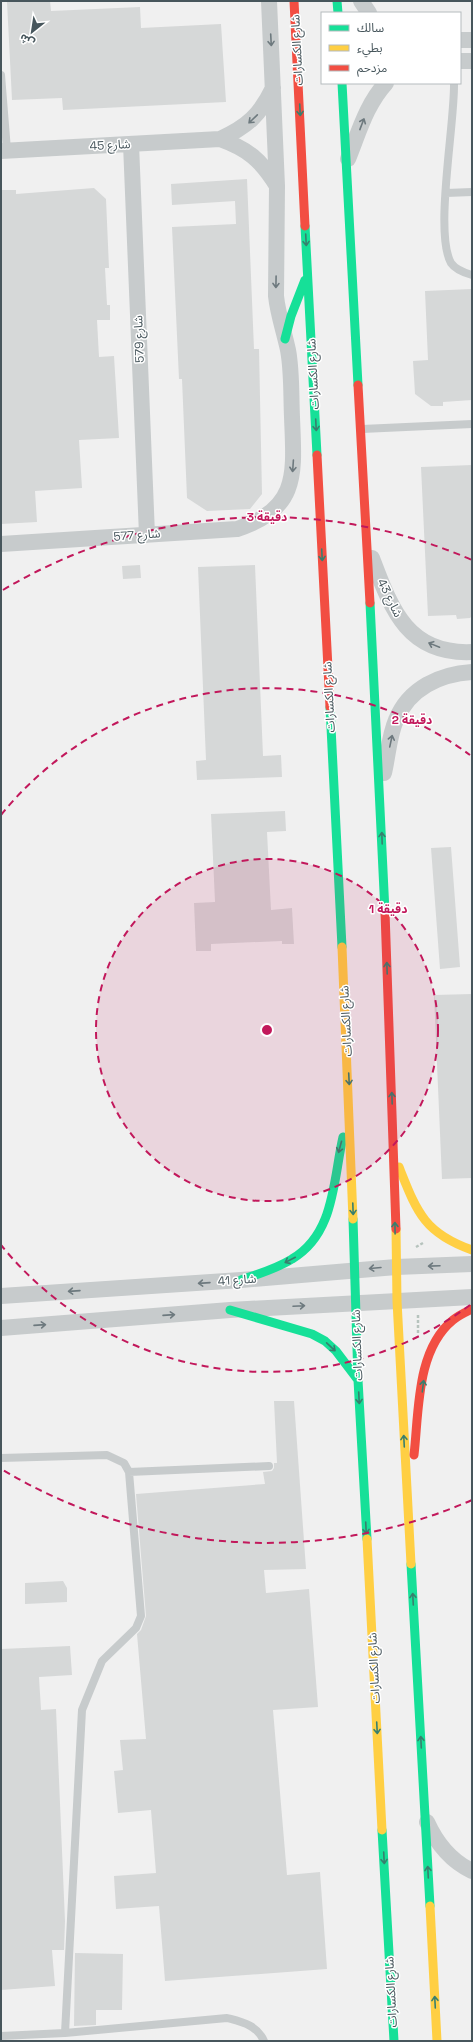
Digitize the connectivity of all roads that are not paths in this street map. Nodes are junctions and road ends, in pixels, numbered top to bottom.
1 (269, 1) edge
2 (294, 1) edge
3 (337, 1) edge
4 (361, 1) edge
5 (338, 12) edge
6 (368, 12) edge
7 (461, 40) edge
8 (472, 40) edge
9 (472, 61) edge
10 (461, 62) edge
11 (1, 75) edge
12 (342, 84) edge
13 (385, 84) edge
14 (454, 84) edge
15 (274, 87) junction
16 (220, 139) junction
17 (131, 144) junction
18 (4, 151) edge
19 (348, 160) junction
20 (278, 186) junction
21 (446, 192) junction
22 (472, 192) edge
23 (308, 273) junction
24 (472, 275) edge
25 (285, 339) junction
26 (472, 424) edge
27 (362, 429) junction
28 (270, 513) joint
29 (147, 535) junction
30 (1, 544) edge
31 (367, 545) junction
32 (472, 652) edge
33 (472, 672) edge
34 (380, 792) junction
35 (350, 1109) junction
36 (394, 1154) junction
37 (472, 1250) edge
38 (472, 1264) edge
39 (396, 1267) junction
40 (355, 1270) junction
41 (241, 1280) junction
42 (1, 1296) edge
43 (472, 1297) edge
44 (397, 1301) junction
45 (356, 1303) junction
46 (472, 1309) edge
47 (230, 1310) junction
48 (1, 1328) edge
49 (358, 1380) junction
50 (1, 1458) edge
51 (269, 1466) dead end
52 (129, 1472) junction
53 (407, 1494) junction
54 (424, 1814) junction
55 (472, 1871) edge
56 (65, 2033) junction
57 (1, 2036) edge
58 (264, 2041) edge
59 (394, 2041) edge
60 (437, 2041) edge

1 -> 15 street, شارع الكسارات
2 -> 23 street, شارع الكسارات
3 - 5 street
4 - 6 street
7 - 8 street
9 - 10 street
11 - 18 lane
12 - 19 street
19 -> 13 street
14 - 21 lane
15 -> 16 street, شارع 45
15 - 20 street, شارع الكسارات
16 - 17 street, شارع 45
16 - 20 street, شارع 45
17 - 18 street, شارع 45
17 - 29 street, شارع 579
19 - 27 street
20 -> 25 street, شارع الكسارات
21 - 22 lane
21 - 24 lane
23 - 25 street
23 -> 35 street, شارع الكسارات
25 -> 28 street, شارع الكسارات
26 - 27 lane
27 - 31 street
28 - 29 street, شارع 577
29 - 30 street, شارع 577
32 -> 31 street, شارع 43
31 - 34 street
34 -> 33 street
36 -> 34 street
35 -> 40 street, شارع الكسارات
35 -> 41 street
36 - 37 street
39 -> 36 street
38 -> 39 street, شارع 41
39 -> 40 street, شارع 41
39 - 44 street
40 - 41 street, شارع 41
40 - 45 street, شارع الكسارات
41 -> 42 street, شارع 41
43 - 44 street
44 - 45 street
53 -> 44 street
47 -> 45 street
45 - 49 street, شارع الكسارات
53 -> 46 street
48 -> 47 street
47 -> 49 street
49 -> 59 street, شارع الكسارات
50 - 52 lane
51 - 52 lane
52 - 56 lane
54 -> 53 street
54 - 55 street
60 -> 54 street
56 - 57 lane
56 - 58 lane

